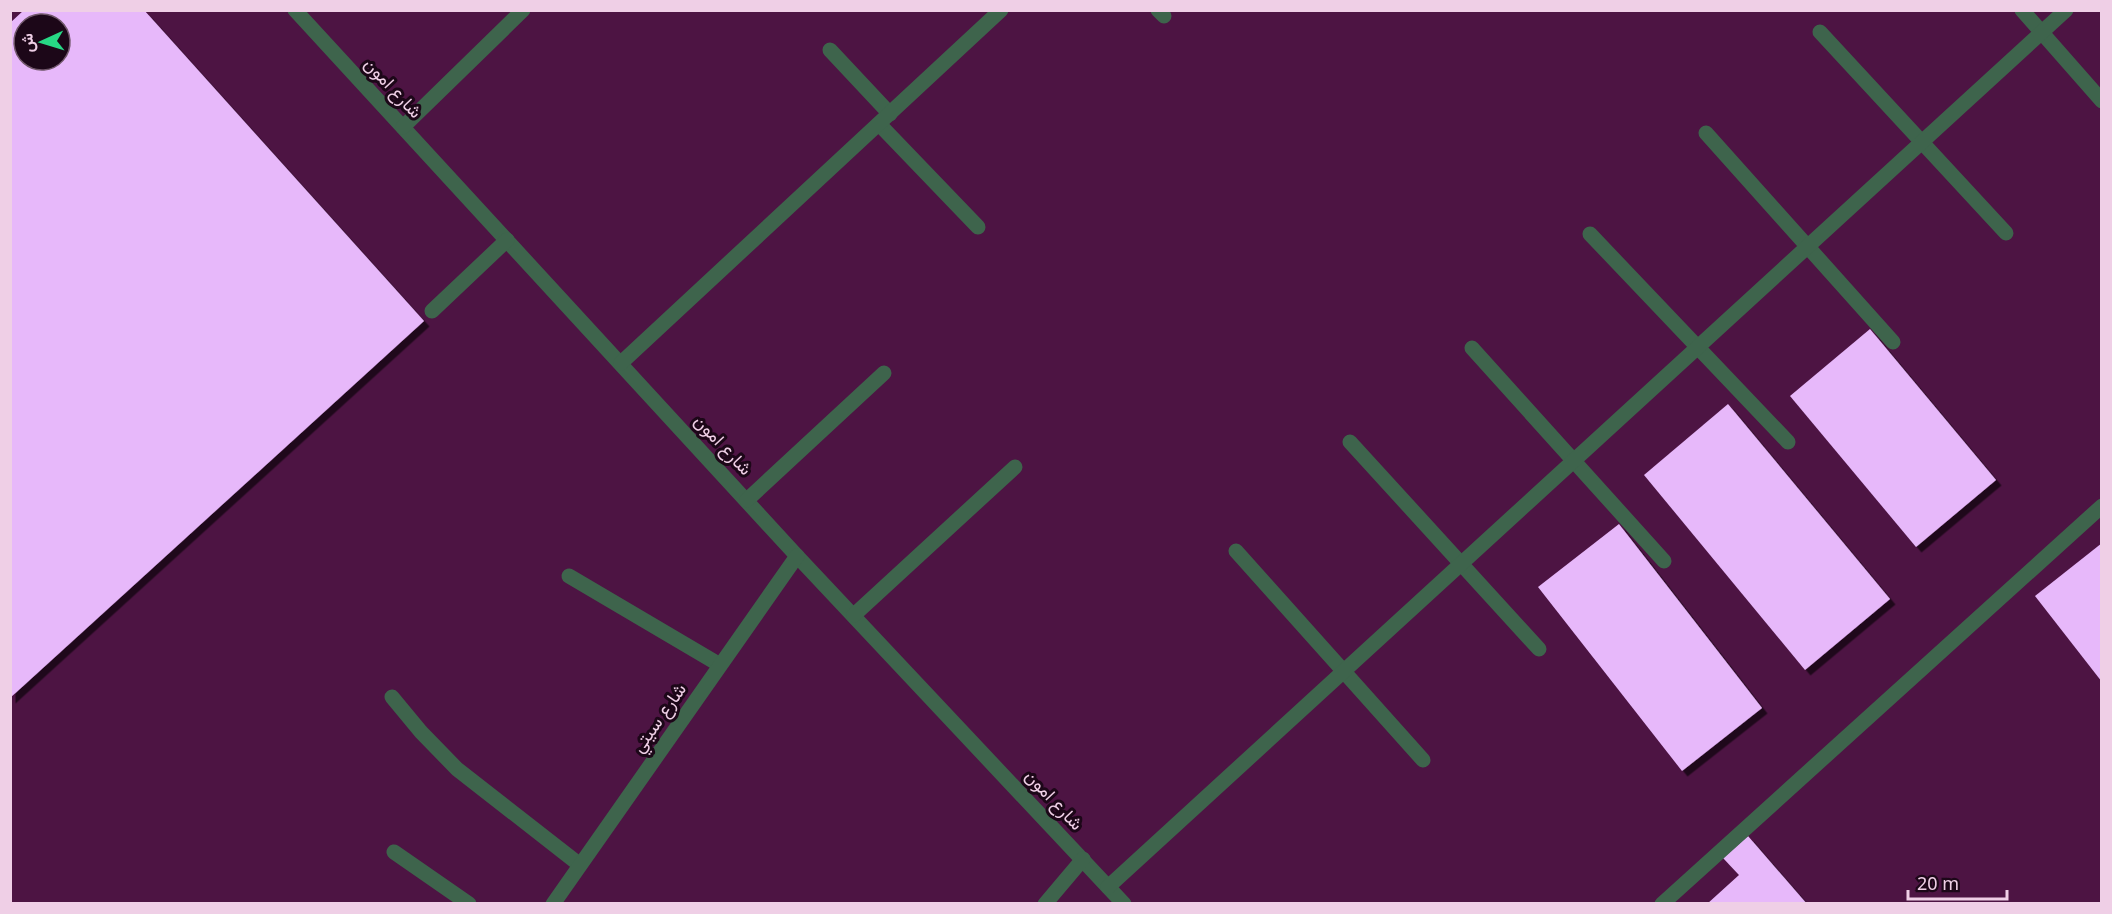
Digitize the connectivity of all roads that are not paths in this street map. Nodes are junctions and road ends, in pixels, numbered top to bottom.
1 (523, 10) edge
2 (2022, 10) edge
3 (2066, 10) edge
4 (1000, 11) edge
5 (303, 13) edge
6 (1820, 32) dead end
7 (2041, 33) junction
8 (830, 50) dead end
9 (2102, 100) edge
10 (885, 119) junction
11 (403, 127) junction
12 (1706, 133) dead end
13 (1922, 142) junction
14 (978, 227) dead end
15 (2006, 233) dead end
16 (1590, 234) dead end
17 (507, 240) junction
18 (1808, 247) junction
19 (432, 311) dead end
20 (1893, 342) dead end
21 (1698, 347) junction
22 (1472, 348) dead end
23 (621, 363) junction
24 (884, 373) dead end
25 (1350, 442) dead end
26 (1788, 442) dead end
27 (1574, 460) junction
28 (1015, 467) dead end
29 (747, 500) junction
30 (2102, 506) edge
31 (1236, 552) dead end
32 (797, 555) junction
33 (1665, 561) dead end
34 (1462, 563) junction
35 (569, 576) dead end
36 (854, 615) junction
37 (1539, 649) dead end
38 (720, 665) junction
39 (1344, 672) junction
40 (392, 697) dead end
41 (1423, 760) dead end
42 (394, 852) dead end
43 (1083, 859) junction
44 (580, 865) junction
45 (1108, 887) junction
46 (469, 903) edge
47 (553, 903) edge
48 (1045, 903) edge
49 (1124, 903) edge
50 (1662, 903) edge

1 - 11 lane
2 - 7 lane
3 - 7 lane
4 - 10 lane
5 - 11 lane, شارع امون
6 - 13 lane
7 - 9 lane
7 - 13 lane
8 - 10 lane
10 - 14 lane
10 - 23 lane
11 - 17 lane, شارع امون
12 - 18 lane
13 - 15 lane
13 - 18 lane
16 - 21 lane
17 - 19 lane
17 - 23 lane, شارع امون
18 - 20 lane
18 - 21 lane
21 - 26 lane
21 - 27 lane
22 - 27 lane
23 - 29 lane, شارع امون
24 - 29 lane
25 - 34 lane
27 - 33 lane
27 - 34 lane
28 - 36 lane
29 - 32 lane, شارع امون
30 - 50 lane
31 - 39 lane
32 - 36 lane, شارع امون
32 - 38 lane, شارع سيتي
34 - 37 lane
34 - 39 lane
35 - 38 lane
36 - 43 lane, شارع امون
38 - 44 lane, شارع سيتي
39 - 41 lane
39 - 45 lane
40 - 44 lane
42 - 46 lane
43 - 45 lane, شارع امون
43 - 48 lane
44 - 47 lane, شارع سيتي
45 - 49 lane, شارع امون

